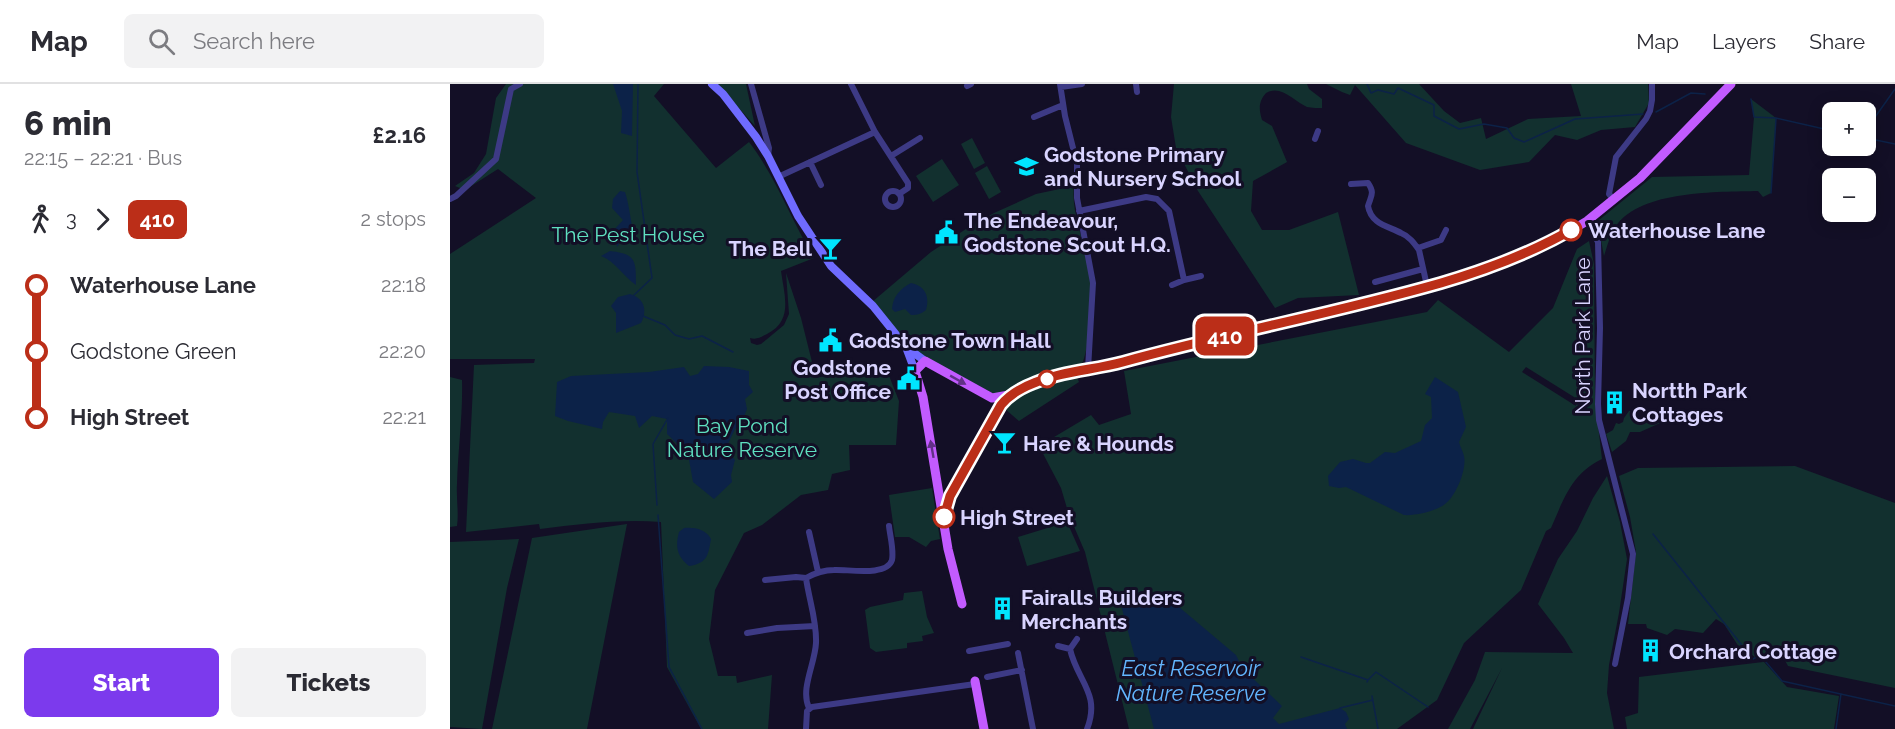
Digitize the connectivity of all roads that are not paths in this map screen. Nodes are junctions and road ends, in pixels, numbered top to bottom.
1 (520, 84) edge
2 (712, 84) edge
3 (751, 84) edge
4 (851, 84) edge
5 (1082, 84) edge
6 (1136, 84) edge
7 (1652, 84) edge
8 (1731, 84) edge
9 (1061, 85) edge
10 (1137, 92) dead end
11 (1063, 105) junction
12 (1034, 117) dead end
13 (1318, 131) dead end
14 (875, 132) junction
15 (920, 138) dead end
16 (1314, 139) dead end
17 (768, 156) junction
18 (891, 156) junction
19 (810, 162) junction
20 (778, 177) junction
21 (825, 177) dead end
22 (1351, 184) dead end
23 (899, 194) dead end
24 (450, 199) edge
25 (1614, 200) junction
26 (1079, 212) junction
27 (1587, 221) junction
28 (1446, 230) dead end
29 (1418, 248) junction
30 (1423, 269) junction
31 (1201, 276) dead end
32 (1184, 280) junction
33 (1375, 282) dead end
34 (1172, 285) dead end
35 (1427, 286) junction
36 (906, 347) junction
37 (925, 361) junction
38 (1088, 369) junction
39 (915, 371) junction
40 (1009, 395) junction
41 (992, 398) junction
42 (994, 417) junction
43 (939, 491) junction
44 (950, 496) junction
45 (944, 517) junction
46 (889, 526) dead end
47 (809, 532) dead end
48 (818, 572) junction
49 (806, 578) junction
50 (765, 580) dead end
51 (962, 604) dead end
52 (815, 626) junction
53 (747, 633) dead end
54 (1077, 639) dead end
55 (1008, 644) dead end
56 (1058, 646) dead end
57 (1070, 649) junction
58 (969, 651) dead end
59 (1018, 653) dead end
60 (1615, 664) dead end
61 (1022, 670) junction
62 (987, 677) dead end
63 (975, 682) joint
64 (809, 708) junction
65 (806, 729) edge
66 (984, 729) edge
67 (1033, 729) edge
68 (1088, 729) edge

1 - 24 street
2 - 17 main road
3 - 17 street
4 - 14 street
5 - 9 street
6 - 10 street
7 - 25 street
8 - 25 main road
9 - 11 street
11 - 12 street
11 - 26 street
13 - 16 street
14 - 18 street
14 - 19 street
15 - 18 street
17 - 20 main road
18 - 23 street
19 - 20 street
19 - 21 street
20 - 36 main road
22 - 29 street
25 - 27 main road
26 - 32 street
26 - 38 street
27 - 35 main road
27 - 60 street, North Park Lane
28 - 29 street
29 - 30 street
30 - 33 street
30 - 35 street
31 - 32 street
32 - 34 street
35 - 38 main road
36 - 37 main road
36 - 39 main road
37 - 39 main road
37 -> 41 main road
38 - 40 main road
43 -> 39 main road
40 - 41 main road
40 - 42 main road
41 - 42 main road
42 - 44 main road
43 - 44 main road
43 - 45 main road
44 - 45 main road
45 - 51 main road
46 - 48 street
47 - 48 street
48 - 49 street
49 - 50 street
49 - 52 street
52 - 53 street
52 - 64 street
54 - 57 street
55 - 58 street
56 - 57 street
57 - 68 street
59 - 61 street
61 - 62 street
61 - 67 street
63 - 64 street
63 - 66 main road
64 - 65 street

